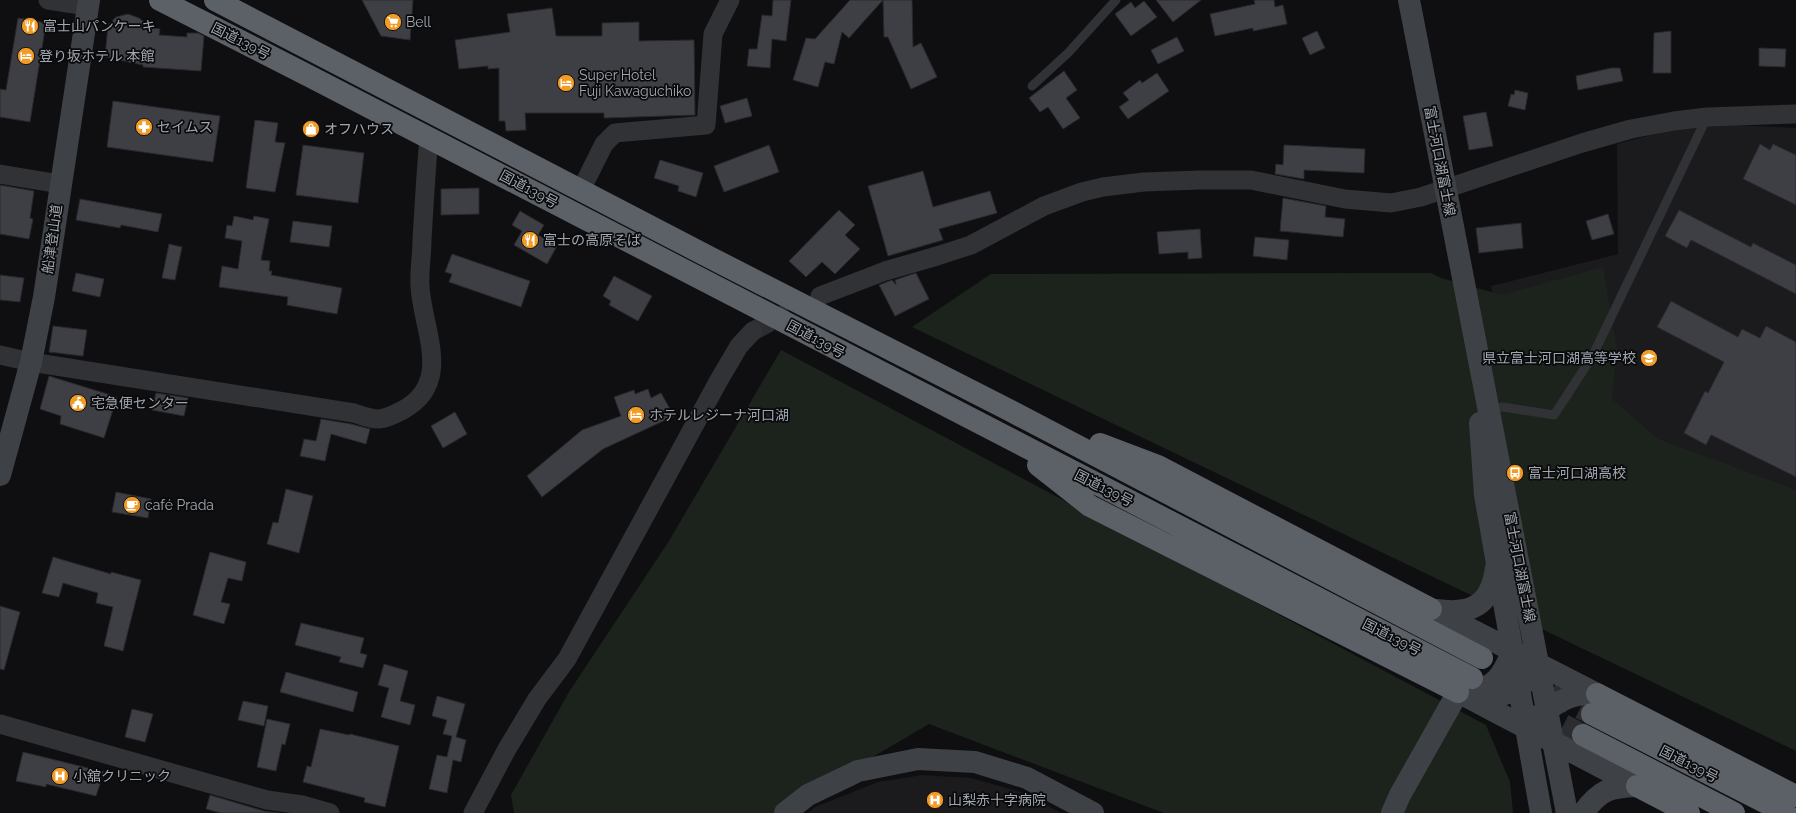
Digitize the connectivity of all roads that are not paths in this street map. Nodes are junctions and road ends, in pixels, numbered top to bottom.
1 (48, 0) edge
2 (160, 0) edge
3 (216, 0) edge
4 (730, 0) edge
5 (1116, 0) edge
6 (1409, 0) edge
7 (88, 3) edge
8 (1032, 86) dead end
9 (1796, 114) edge
10 (1707, 117) junction
11 (429, 137) junction
12 (0, 174) edge
13 (60, 184) junction
14 (1446, 188) junction
15 (581, 190) junction
16 (820, 296) dead end
17 (753, 331) tunnel mouth
18 (0, 355) edge
19 (31, 362) junction
20 (1009, 410) junction
21 (1484, 410) junction
22 (0, 475) edge
23 (1496, 564) junction
24 (1431, 609) junction
25 (1512, 652) junction
26 (1482, 658) dead end
27 (1539, 664) junction
28 (1465, 685) junction
29 (1519, 688) junction
30 (1595, 704) junction
31 (1548, 710) junction
32 (0, 724) edge
33 (1525, 727) junction
34 (1583, 735) tunnel mouth
35 (1554, 741) junction
36 (1637, 786) junction
37 (1796, 796) edge
38 (330, 813) edge
39 (473, 813) edge
40 (786, 813) edge
41 (1093, 813) edge
42 (1392, 813) edge
43 (1541, 813) edge
44 (1567, 813) edge
45 (1583, 813) edge
46 (1689, 813) edge
47 (1734, 813) edge
48 (1786, 813) edge

1 - 7 street
2 - 11 highway, 国道139号
3 - 15 highway, 国道139号
4 - 15 street
5 - 8 lane
6 - 14 main road, 富士河口湖富士線
7 - 13 main road, 船津登山道
9 - 10 street
10 - 14 street
10 - 21 lane
11 - 19 street
11 - 28 highway, 国道139号
12 - 13 street
13 - 19 main road, 船津登山道
14 - 16 street
14 - 21 main road, 富士河口湖富士線
15 - 20 highway, 国道139号
17 - 39 street
18 - 19 street
19 - 22 main road, 船津登山道
20 - 24 highway
20 - 26 highway, 国道139号
21 - 23 main road, 富士河口湖富士線
21 - 27 main road, 富士河口湖富士線
23 - 24 main road
23 - 25 main road, 富士河口湖富士線
24 - 25 main road
25 - 27 main road
25 - 28 main road
25 - 29 main road, 富士河口湖富士線
27 - 29 main road
27 - 30 main road
27 - 31 main road, 富士河口湖富士線
28 - 29 main road
28 - 33 main road
28 - 42 main road
29 - 33 main road, 富士河口湖富士線
30 - 31 main road
30 - 37 highway
30 - 48 highway, 国道139号
31 - 33 main road
31 - 35 main road, 富士河口湖富士線
32 - 38 street
33 - 35 main road
33 - 43 main road, 富士河口湖富士線
34 - 47 highway, 国道139号
35 - 36 main road
35 - 44 main road, 富士河口湖富士線
36 - 45 main road
36 - 46 highway
40 - 41 main road

